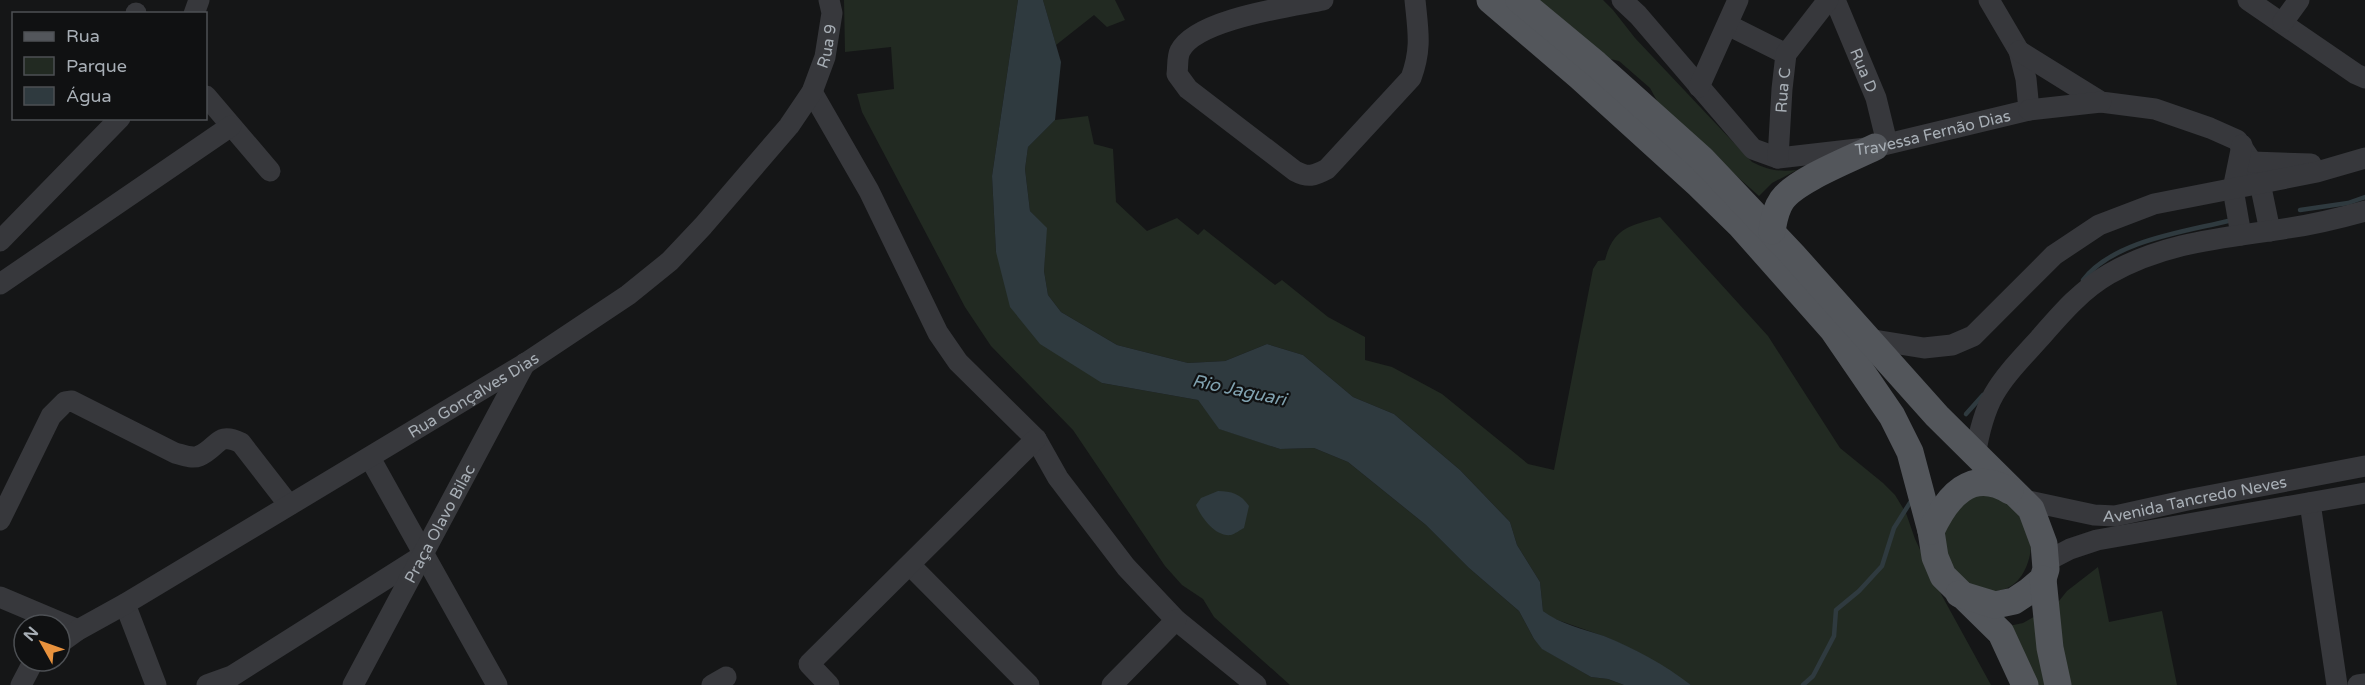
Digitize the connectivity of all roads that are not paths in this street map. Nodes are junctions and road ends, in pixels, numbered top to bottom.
1 (829, 0) edge
2 (1323, 0) edge
3 (1415, 0) edge
4 (1490, 0) edge
5 (1622, 0) edge
6 (1738, 0) edge
7 (1828, 0) edge
8 (1835, 0) edge
9 (1989, 0) edge
10 (2248, 0) edge
11 (2299, 0) edge
12 (1525, 2) edge
13 (1645, 8) edge
14 (2283, 22) junction
15 (1728, 25) junction
16 (2019, 51) junction
17 (1786, 54) junction
18 (2365, 78) edge
19 (1699, 87) junction
20 (812, 92) junction
21 (207, 97) edge
22 (2101, 102) junction
23 (2029, 110) junction
24 (118, 120) edge
25 (231, 126) junction
26 (1881, 145) junction
27 (2247, 154) junction
28 (1778, 158) junction
29 (2365, 158) edge
30 (2338, 166) junction
31 (270, 171) dead end
32 (2260, 183) junction
33 (2233, 189) junction
34 (2365, 211) edge
35 (1772, 231) junction
36 (2270, 231) junction
37 (2241, 235) junction
38 (0, 241) edge
39 (0, 284) edge
40 (1868, 339) junction
41 (526, 363) junction
42 (1035, 439) junction
43 (1975, 456) junction
44 (370, 458) junction
45 (2365, 466) edge
46 (2365, 493) edge
47 (2192, 499) junction
48 (2024, 500) junction
49 (2310, 503) junction
50 (289, 505) junction
51 (0, 520) edge
52 (2196, 522) junction
53 (1931, 531) junction
54 (424, 555) junction
55 (910, 564) junction
56 (2044, 570) junction
57 (1959, 594) junction
58 (0, 597) edge
59 (125, 604) junction
60 (1176, 620) junction
61 (78, 630) junction
62 (72, 634) edge
63 (231, 676) junction
64 (2365, 684) edge
65 (156, 685) edge
66 (207, 685) edge
67 (252, 685) edge
68 (353, 685) edge
69 (497, 685) edge
70 (830, 685) edge
71 (1029, 685) edge
72 (1112, 685) edge
73 (1256, 685) edge
74 (2025, 685) edge
75 (2058, 685) edge
76 (2337, 685) edge
77 (2358, 685) edge

1 - 20 street, Rua 9
2 - 3 street
4 - 53 main road
5 - 13 street
6 - 15 street
7 - 17 street, Rua C
8 - 26 street, Rua D
9 - 16 street
10 - 14 street
11 - 14 street
12 - 35 main road
13 - 19 street
14 - 18 street
15 - 17 street
15 - 19 street
16 - 22 street
16 - 23 street, Travessa Fernão Dias
17 - 28 street, Rua C
19 - 28 street
20 - 41 street, Rua Gonçalves Dias
20 - 42 street
21 - 25 street
22 - 23 street
22 - 27 street
23 - 26 street, Travessa Fernão Dias
24 - 38 street
25 - 31 street
25 - 39 street
26 - 28 street, Travessa Fernão Dias
26 - 35 main road
27 - 30 street
27 - 32 street
27 - 33 street
29 - 30 street
30 - 32 street
32 - 33 street
32 - 36 street
33 - 37 street
33 - 40 street
34 - 36 street
35 - 40 main road
36 - 37 street
37 - 43 street
40 - 43 main road
41 - 44 street, Rua Gonçalves Dias
41 - 54 street, Praça Olavo Bilac
42 - 55 street
42 - 60 street
43 - 48 main road
44 - 50 street, Rua Gonçalves Dias
44 - 54 street
45 - 47 street, Avenida Tancredo Neves
46 - 49 street, Avenida Tancredo Neves
47 - 48 street, Avenida Tancredo Neves
47 - 52 street
48 - 53 main road
48 - 56 main road
49 - 52 street, Avenida Tancredo Neves
49 - 76 street
50 - 51 street
50 - 59 street, Rua Gonçalves Dias
52 - 56 street, Avenida Tancredo Neves
53 - 57 main road
54 - 63 street
54 - 68 street, Praça Olavo Bilac
54 - 69 street
55 - 70 street
55 - 71 street
56 - 57 main road
56 - 75 main road
57 - 74 main road
58 - 61 street
59 - 61 street, Rua Gonçalves Dias
59 - 65 street
60 - 72 street
60 - 73 street
61 - 62 street, Rua Gonçalves Dias
63 - 66 street
63 - 67 street
64 - 77 street

